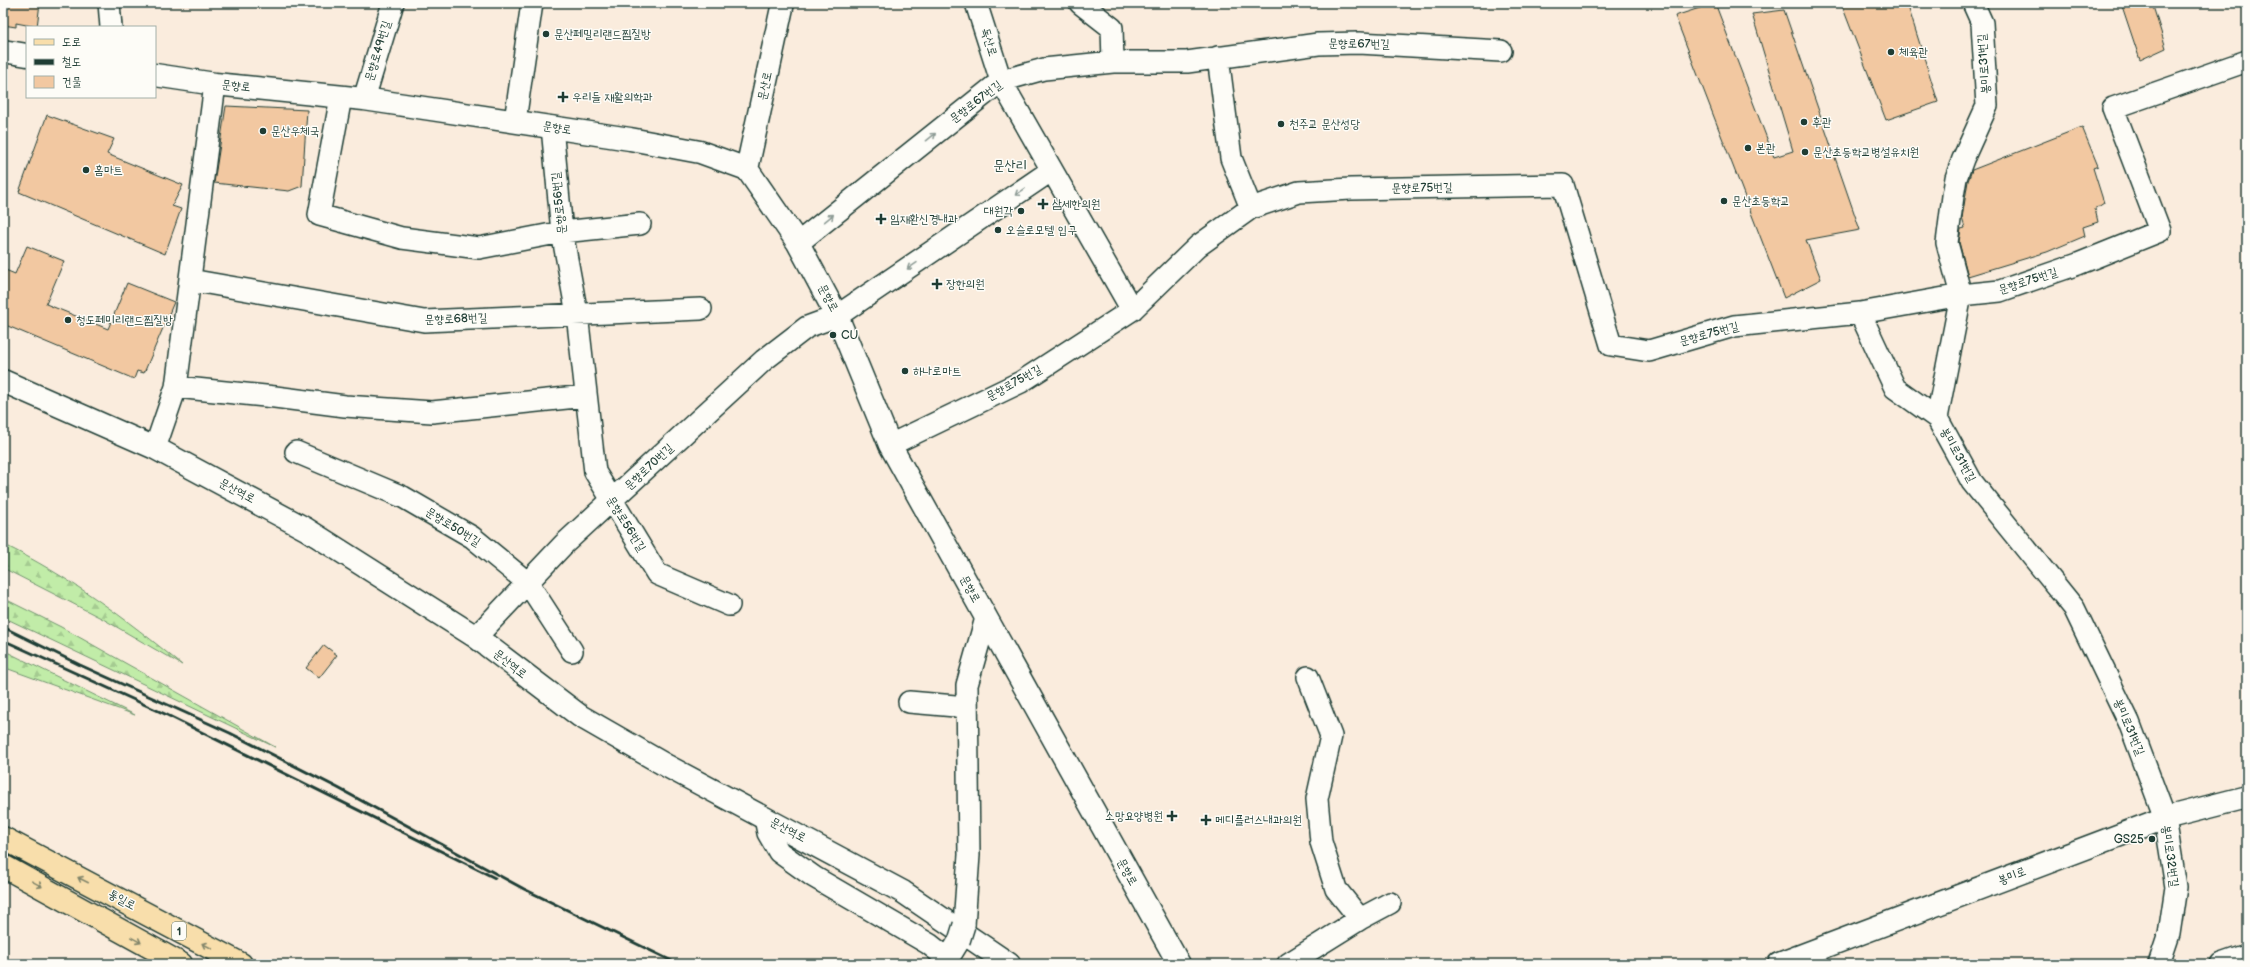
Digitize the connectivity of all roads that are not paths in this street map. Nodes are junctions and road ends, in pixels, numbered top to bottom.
1 (109, 3) edge
2 (393, 3) edge
3 (532, 3) edge
4 (783, 3) edge
5 (976, 3) edge
6 (1080, 3) edge
7 (1973, 3) edge
8 (111, 26) edge
9 (3, 51) edge
10 (1501, 51) dead end
11 (26, 55) edge
12 (1218, 58) junction
13 (2247, 61) edge
14 (1113, 62) junction
15 (156, 75) edge
16 (1001, 81) junction
17 (215, 84) junction
18 (341, 97) junction
19 (364, 100) junction
20 (515, 121) junction
21 (552, 127) junction
22 (748, 169) junction
23 (1052, 170) junction
24 (1252, 208) junction
25 (640, 224) dead end
26 (562, 232) junction
27 (798, 243) junction
28 (190, 280) junction
29 (1961, 295) junction
30 (701, 309) dead end
31 (1132, 310) junction
32 (1860, 313) junction
33 (577, 314) junction
34 (837, 316) junction
35 (3, 381) edge
36 (176, 387) junction
37 (586, 396) junction
38 (1937, 418) junction
39 (890, 445) junction
40 (155, 448) junction
41 (296, 452) dead end
42 (612, 501) junction
43 (528, 583) junction
44 (729, 605) dead end
45 (986, 618) junction
46 (476, 637) junction
47 (572, 651) dead end
48 (1308, 676) dead end
49 (909, 702) dead end
50 (967, 707) junction
51 (2247, 797) edge
52 (765, 818) junction
53 (2165, 818) junction
54 (3, 838) edge
55 (3, 866) edge
56 (1390, 903) dead end
57 (1360, 919) junction
58 (2247, 955) edge
59 (181, 964) edge
60 (241, 964) edge
61 (1009, 964) edge
62 (1178, 964) edge
63 (1288, 964) edge
64 (1779, 964) edge
65 (2159, 964) edge
66 (2221, 964) edge

1 - 8 street
2 - 19 street, 문향로49번길
3 - 20 street
4 - 22 street, 문산로
5 - 16 street, 독산로
6 - 14 street
7 - 29 street, 봉미로31번길
9 - 11 street
10 - 12 street, 문향로67번길
12 - 14 street, 문향로67번길
12 - 24 street
13 - 29 street, 문향로75번길
14 - 16 street, 문향로67번길
15 - 17 street, 문향로
16 - 23 street
27 -> 16 street, 문향로67번길
17 - 18 street, 문향로
17 - 28 street
18 - 19 street, 문향로
18 - 26 street
19 - 20 street, 문향로
20 - 21 street, 문향로
21 - 22 street, 문향로
21 - 26 street, 문향로56번길
22 - 27 street, 문향로
23 - 31 street
23 -> 34 street, 문향로70번길
24 - 31 street, 문향로75번길
24 - 32 street, 문향로75번길
25 - 26 street
26 - 33 street, 문향로56번길
27 - 34 street, 문향로
28 - 33 street, 문향로68번길
28 - 36 street
29 - 32 street, 문향로75번길
29 - 38 street, 봉미로31번길
30 - 33 street, 문향로68번길
31 - 39 street, 문향로75번길
32 - 38 street
33 - 37 street, 문향로56번길
34 - 39 street, 문향로
34 - 42 street, 문향로70번길
35 - 40 street, 문산역로
36 - 37 street
36 - 40 street
37 - 42 street, 문향로56번길
38 - 53 street, 봉미로31번길
39 - 45 street, 문향로
40 - 46 street, 문산역로
41 - 43 street, 문향로50번길
42 - 43 street, 문향로70번길
42 - 44 street, 문향로56번길
43 - 46 street, 문향로70번길
43 - 47 street, 문향로50번길
45 - 50 street
45 - 62 street, 문향로
46 - 52 street, 문산역로
48 - 57 street
49 - 50 street
50 - 52 street
51 - 53 street, 봉미로
52 - 61 street, 문산역로
53 - 64 street, 봉미로
53 - 65 street, 봉미로32번길
60 -> 54 main road, 통일로 / 1
55 -> 59 main road, 1
56 - 57 street
57 - 63 street
58 - 66 street

